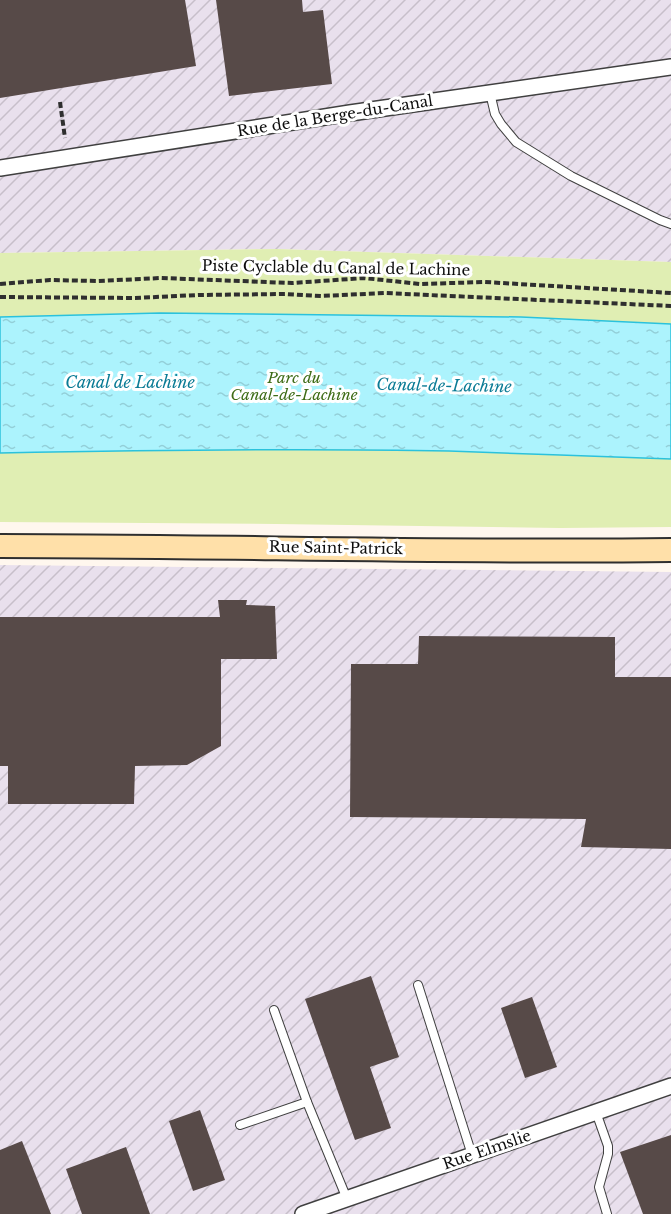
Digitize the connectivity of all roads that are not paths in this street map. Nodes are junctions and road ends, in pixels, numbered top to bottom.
1 (671, 67) edge
2 (490, 93) junction
3 (0, 168) edge
4 (671, 224) edge
5 (0, 546) edge
6 (671, 550) edge
7 (418, 985) dead end
8 (274, 1010) dead end
9 (671, 1086) edge
10 (307, 1102) junction
11 (596, 1112) junction
12 (240, 1125) dead end
13 (472, 1155) junction
14 (347, 1198) junction
15 (303, 1214) edge
16 (607, 1214) edge

1 - 2 street, Rue de la Berge-du-Canal
2 - 3 street, Rue de la Berge-du-Canal
2 - 4 lane
5 - 6 main road, Rue Saint-Patrick
7 - 13 lane
8 - 10 lane
9 - 11 street, Rue Elmslie
10 - 12 lane
10 - 14 lane
11 - 13 street, Rue Elmslie
11 - 16 lane
13 - 14 street, Rue Elmslie
14 - 15 street, Rue Elmslie

